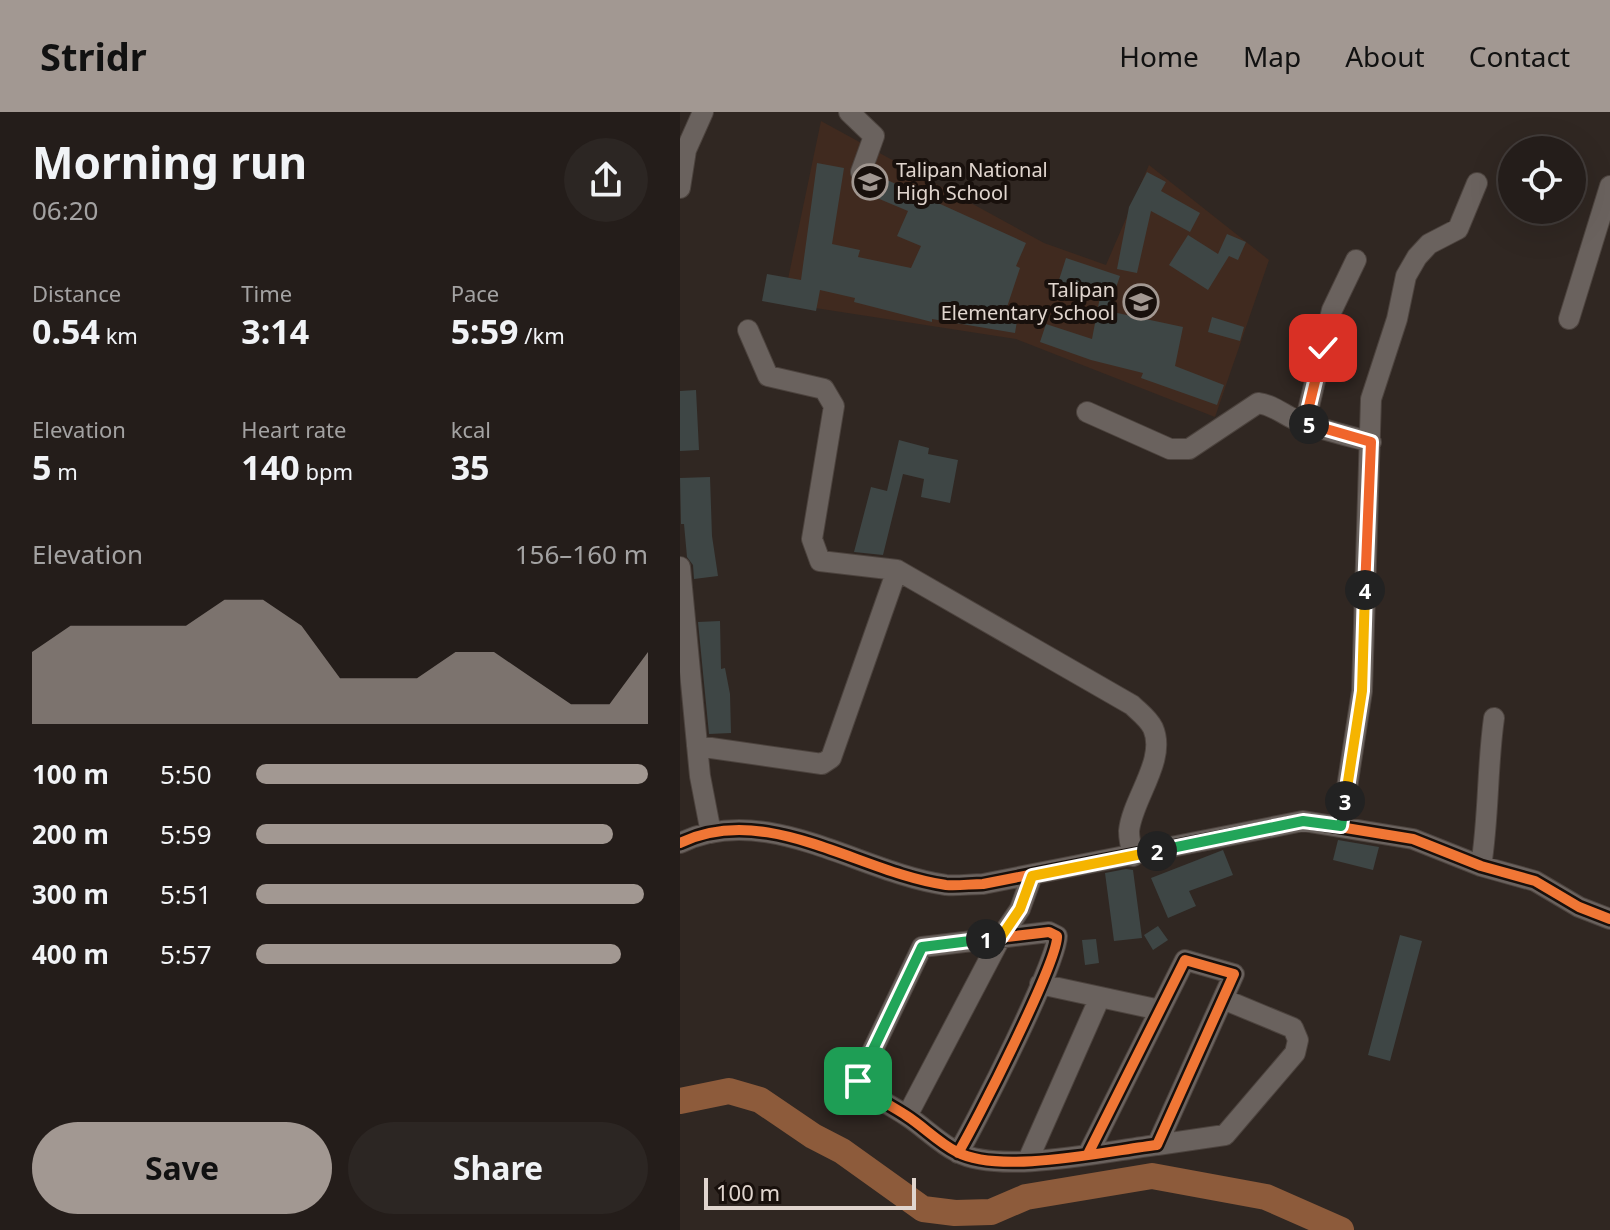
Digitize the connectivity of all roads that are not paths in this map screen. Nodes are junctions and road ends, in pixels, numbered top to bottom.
1 (703, 112) edge
2 (849, 112) edge
3 (861, 172) dead end
4 (1477, 183) dead end
5 (1610, 186) edge
6 (680, 188) edge
7 (1356, 260) dead end
8 (1569, 319) dead end
9 (748, 330) dead end
10 (1087, 412) dead end
11 (1305, 423) junction
12 (1371, 442) junction
13 (680, 567) edge
14 (897, 570) junction
15 (1494, 718) dead end
16 (697, 746) junction
17 (1341, 826) junction
18 (711, 833) junction
19 (680, 843) edge
20 (1133, 856) junction
21 (1481, 866) junction
22 (1032, 876) junction
23 (1610, 919) edge
24 (1001, 937) junction
25 (1040, 984) junction
26 (1100, 997) junction
27 (1223, 999) junction
28 (1160, 1010) junction
29 (907, 1116) junction
30 (1157, 1145) junction
31 (958, 1153) junction
32 (1088, 1154) junction
33 (1028, 1160) junction

1 - 6 street
2 - 3 street
4 - 12 street
5 - 8 street
7 - 11 street
9 - 14 street
10 - 11 street
11 - 12 street
12 - 17 street
13 - 16 street
14 - 16 street
14 - 20 street
15 - 21 street
16 - 18 street
17 - 20 street
17 - 21 street
18 - 19 street
18 - 22 street
20 - 22 street
21 - 23 street
22 - 24 street
24 - 25 street
24 - 29 street
24 - 29 street
25 - 26 street
25 - 31 street
26 - 28 street
26 - 33 street
27 - 28 street
27 - 30 street
27 - 30 street
28 - 32 street
29 - 31 street
30 - 32 street
31 - 33 street
32 - 33 street

